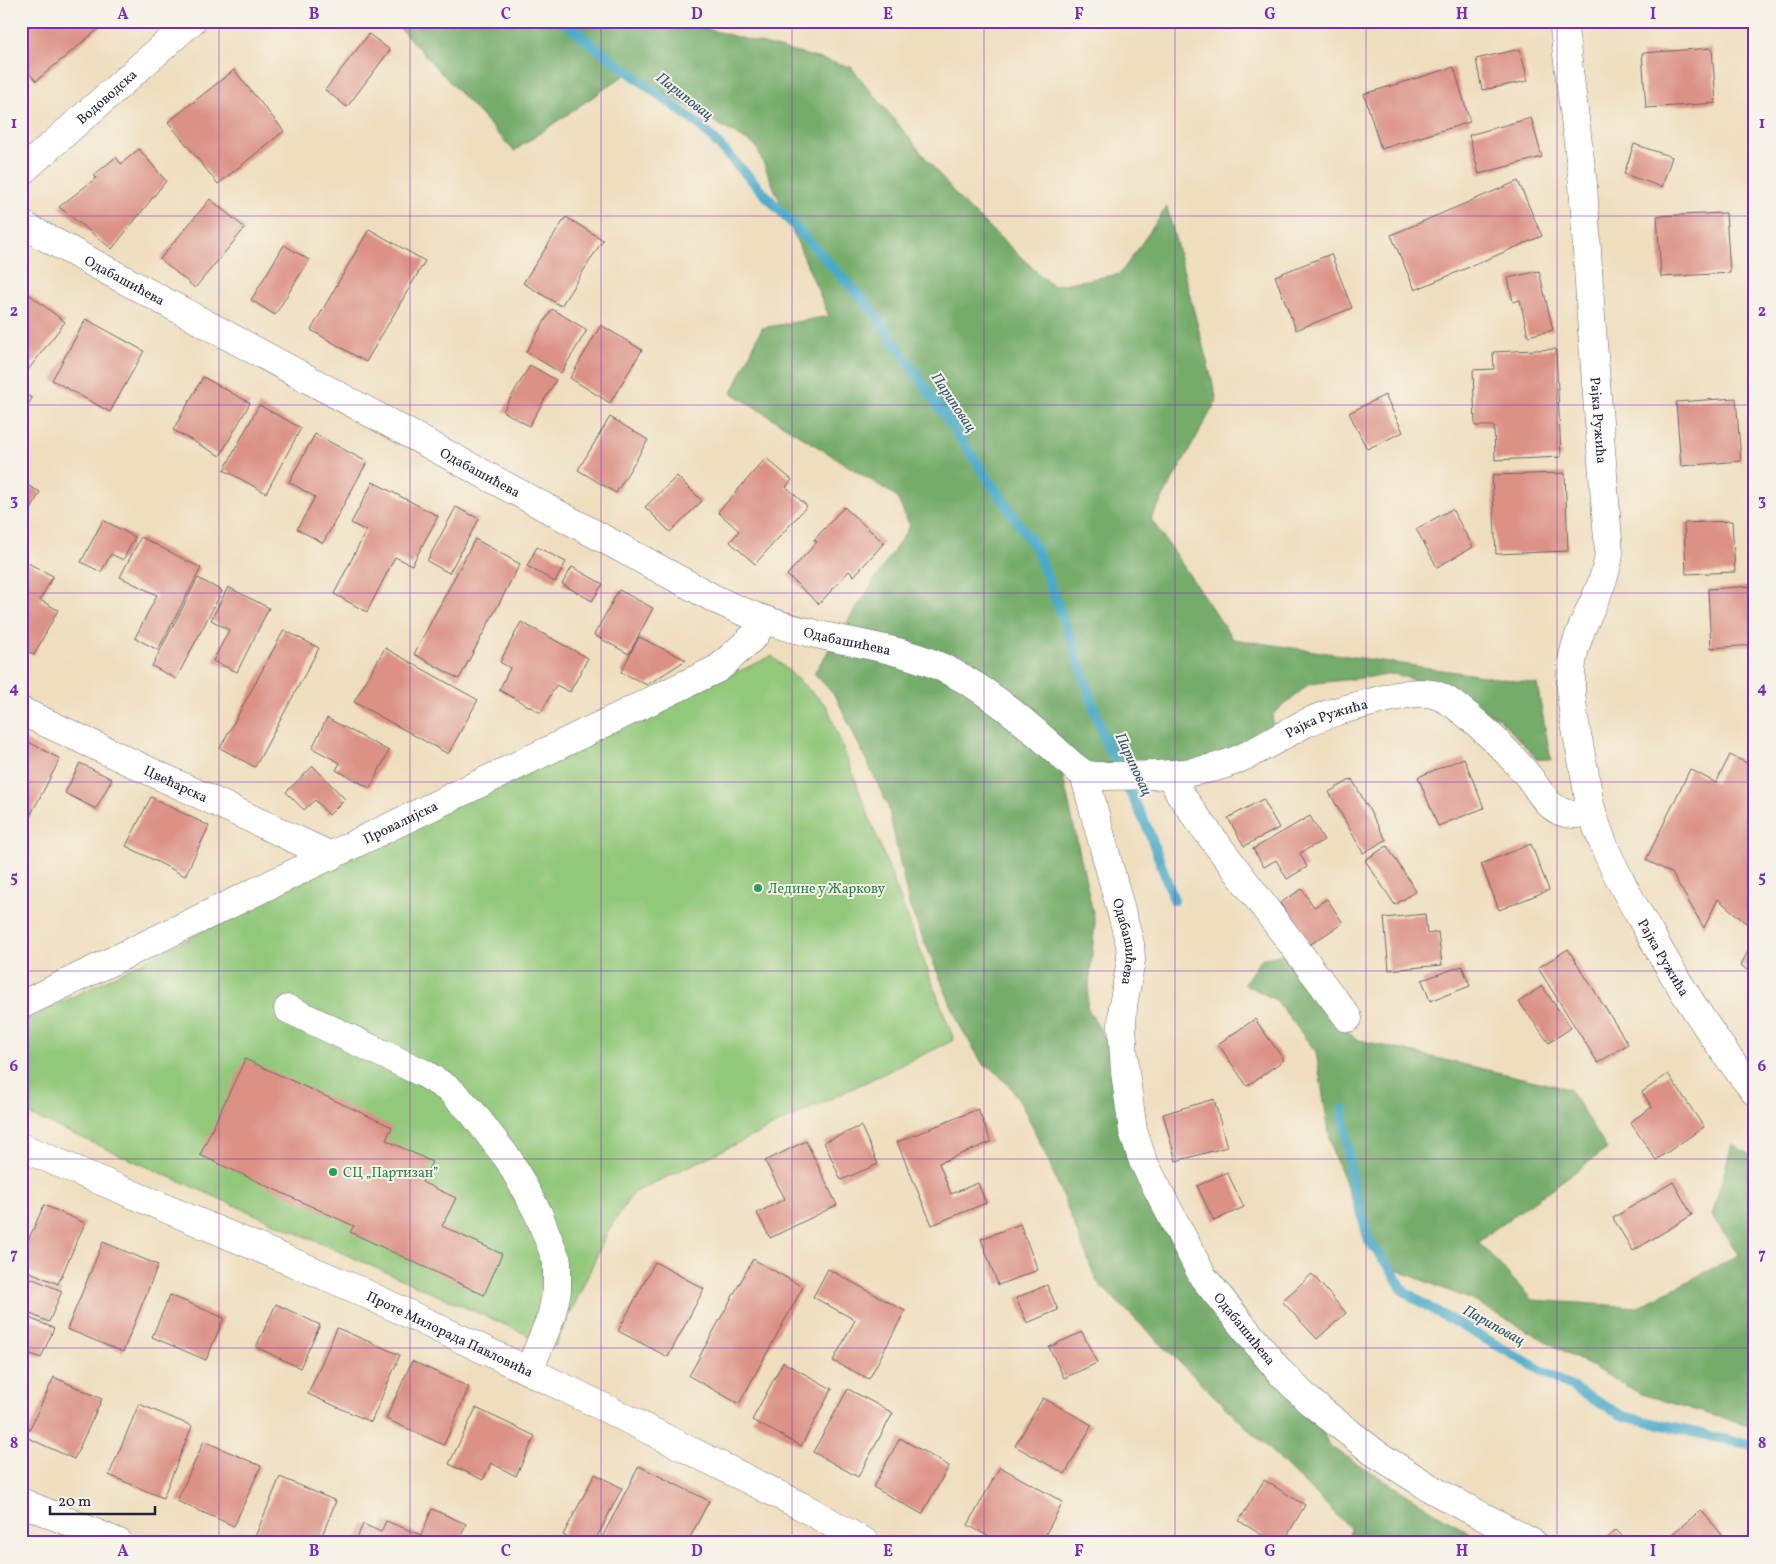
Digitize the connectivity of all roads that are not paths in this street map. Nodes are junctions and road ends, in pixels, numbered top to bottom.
1 (192, 21) edge
2 (1563, 21) edge
3 (21, 172) edge
4 (21, 224) edge
5 (763, 620) junction
6 (21, 711) edge
7 (1170, 774) junction
8 (1090, 775) junction
9 (1592, 812) junction
10 (331, 856) junction
11 (21, 1004) edge
12 (288, 1009) dead end
13 (1348, 1018) dead end
14 (1755, 1092) edge
15 (21, 1147) edge
16 (529, 1371) junction
17 (21, 1502) edge
18 (119, 1543) edge
19 (866, 1543) edge
20 (1533, 1543) edge

1 - 3 street, Водоводска
2 - 9 street, Рајка Ружића
4 - 5 street, Одабашићева
5 - 8 street, Одабашићева
5 - 10 street, Провалијска
6 - 10 street, Цвећарска
7 - 8 street, Рајка Ружића
7 - 9 street, Рајка Ружића
7 - 13 street
8 - 20 street, Одабашићева
9 - 14 street, Рајка Ружића
10 - 11 street, Провалијска
12 - 16 street
15 - 16 street, Проте Милорада Павловића
16 - 19 street, Проте Милорада Павловића
17 - 18 street

